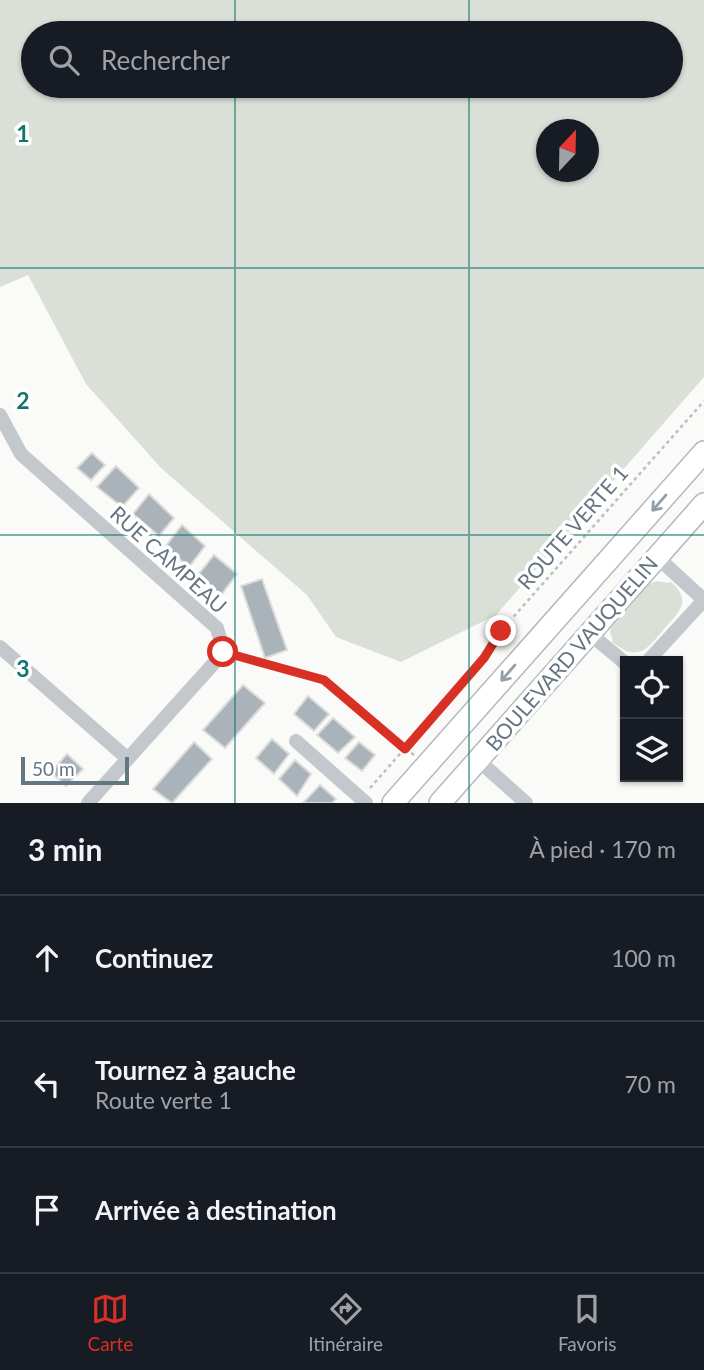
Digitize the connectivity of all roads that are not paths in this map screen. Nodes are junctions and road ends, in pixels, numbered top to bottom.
1 (0, 415) edge
2 (704, 452) edge
3 (704, 503) edge
4 (656, 556) junction
5 (704, 600) edge
6 (589, 633) junction
7 (0, 647) edge
8 (653, 656) edge
9 (620, 659) edge
10 (296, 741) dead end
11 (128, 759) junction
12 (478, 760) junction
13 (363, 801) edge
14 (88, 803) edge
15 (393, 803) edge
16 (439, 803) edge
17 (526, 803) edge

1 - 11 street, RUE CAMPEAU
2 -> 15 street, BOULEVARD VAUQUELIN
3 - 4 street, BOULEVARD VAUQUELIN
4 - 5 street
4 - 6 street, BOULEVARD VAUQUELIN
5 - 8 street
6 - 9 street
6 - 12 street, BOULEVARD VAUQUELIN
7 - 11 street
10 - 13 street
11 - 14 street
12 - 16 street, BOULEVARD VAUQUELIN
12 - 17 street

